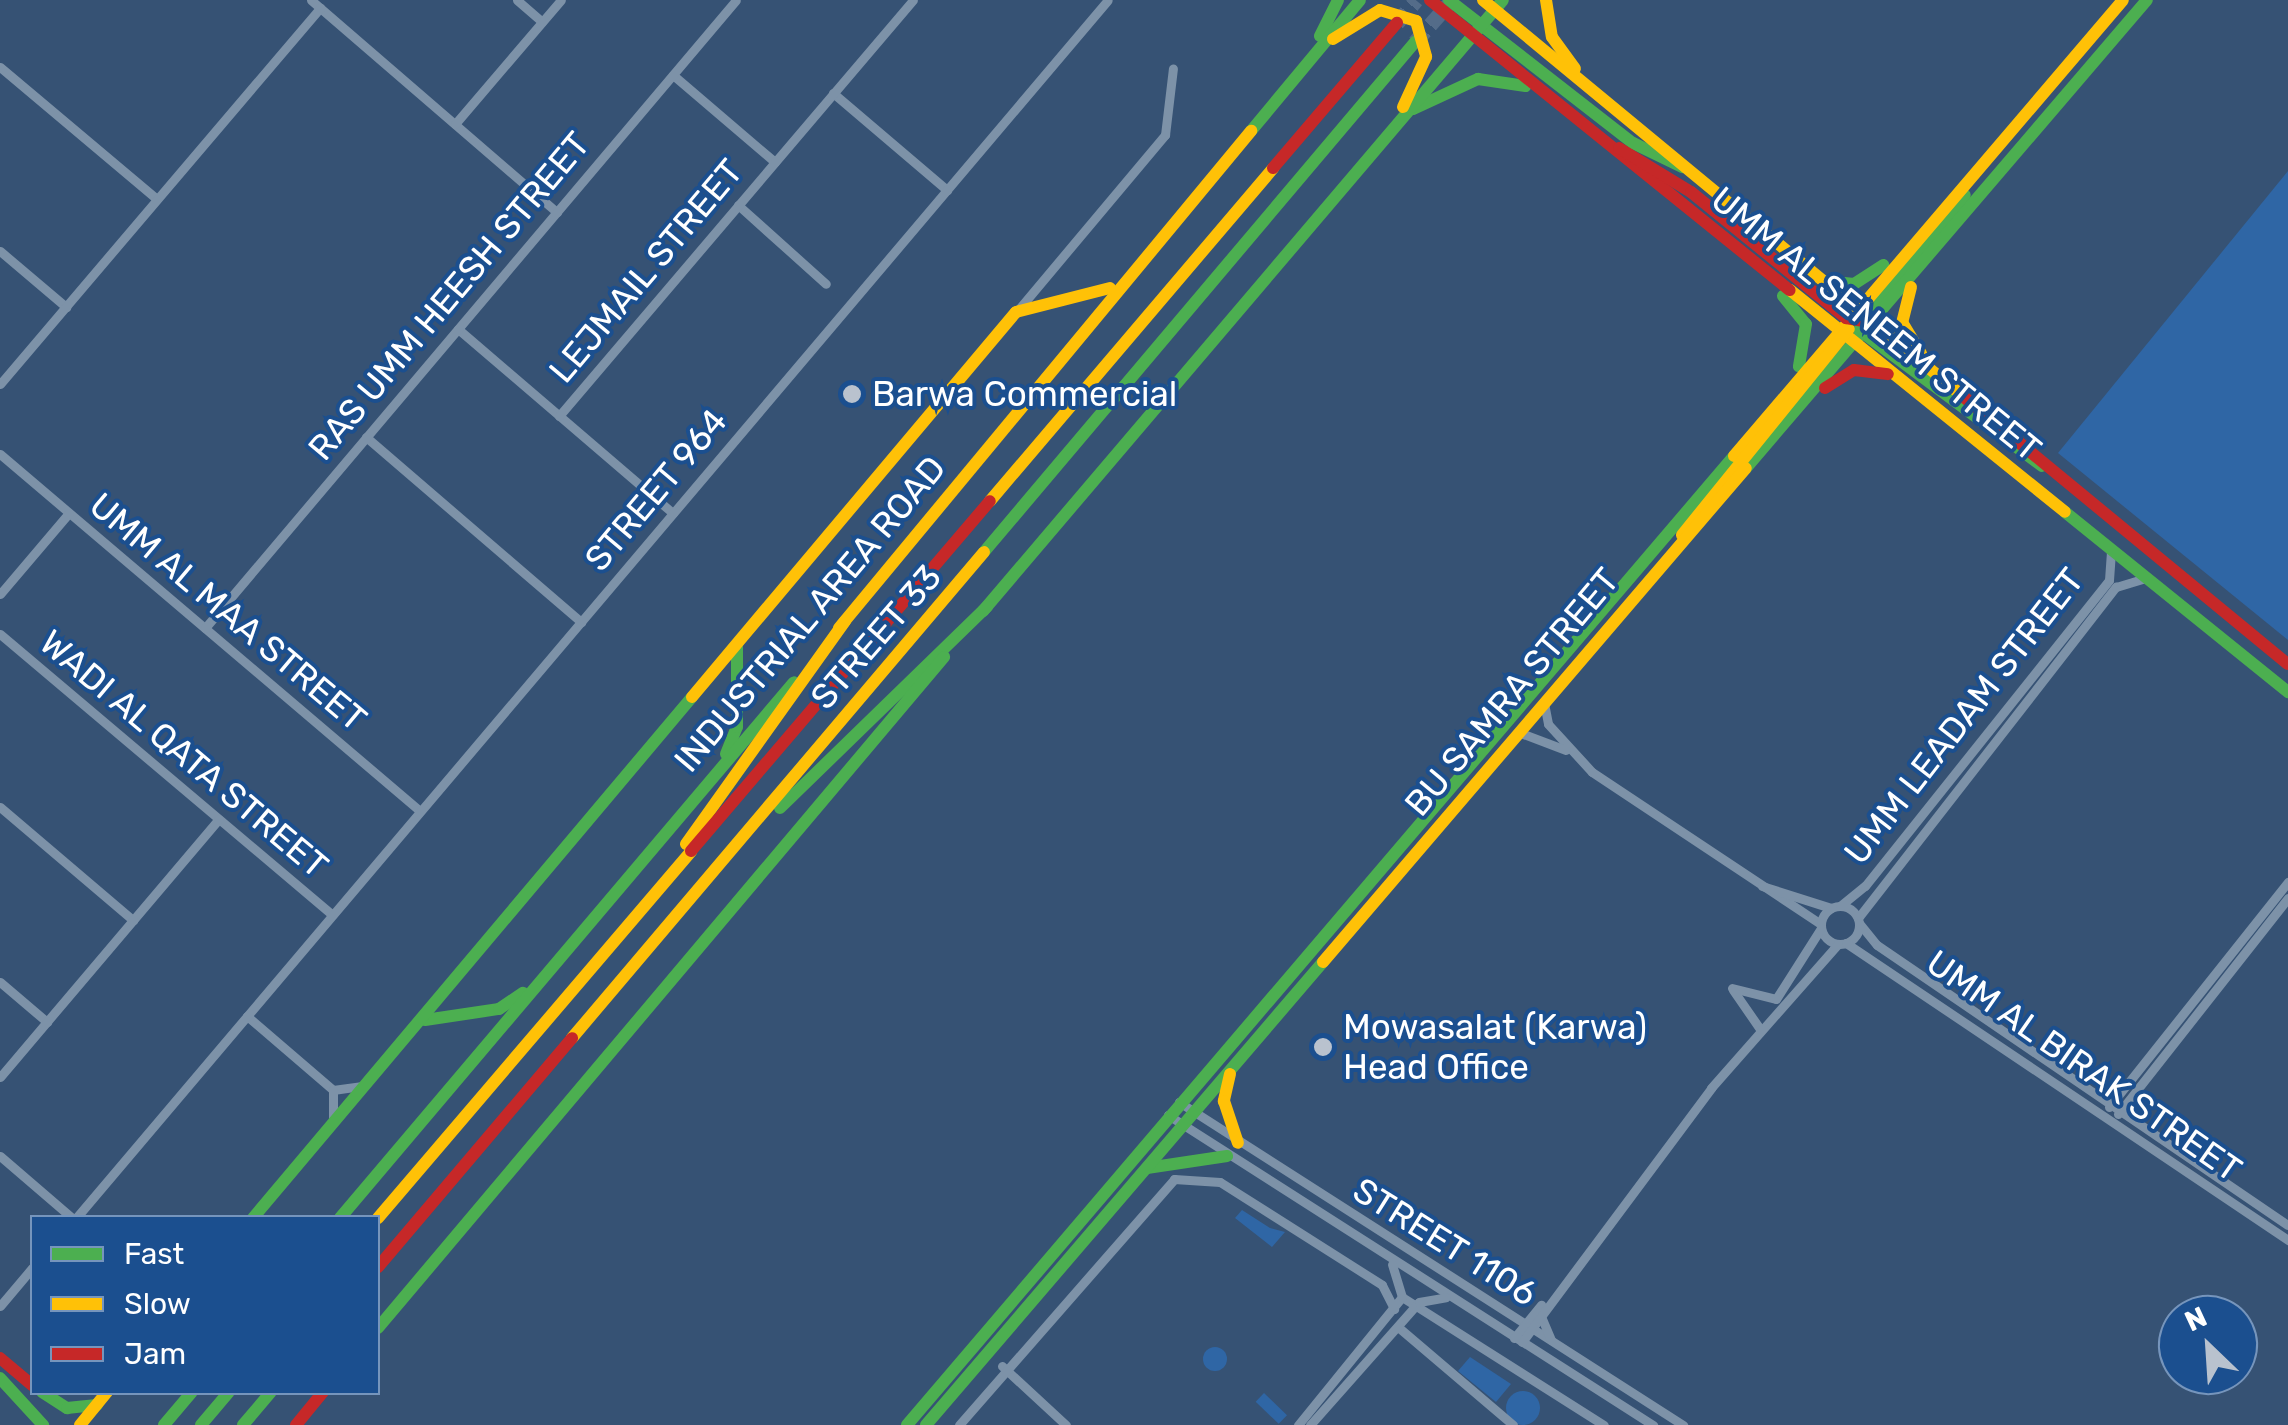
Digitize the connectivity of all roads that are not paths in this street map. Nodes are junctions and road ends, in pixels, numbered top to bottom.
1 (311, 0) edge
2 (517, 0) edge
3 (561, 0) edge
4 (736, 0) edge
5 (913, 0) edge
6 (1108, 0) edge
7 (1338, 0) edge
8 (1360, 0) edge
9 (1430, 0) edge
10 (1452, 0) edge
11 (1546, 0) edge
12 (2123, 0) edge
13 (2147, 0) edge
14 (1494, 3) edge
15 (320, 8) junction
16 (542, 22) junction
17 (1397, 22) tunnel mouth
18 (1481, 25) junction
19 (1471, 36) junction
20 (1416, 42) tunnel mouth
21 (1306, 60) junction
22 (0, 67) edge
23 (1173, 68) dead end
24 (673, 75) junction
25 (1536, 92) junction
26 (833, 94) junction
27 (1596, 94) junction
28 (2024, 115) junction
29 (1574, 122) junction
30 (1395, 123) junction
31 (455, 124) junction
32 (775, 162) junction
33 (1978, 167) junction
34 (1695, 172) junction
35 (947, 190) junction
36 (157, 199) junction
37 (1979, 199) junction
38 (738, 205) junction
39 (557, 212) junction
40 (1732, 246) junction
41 (0, 251) edge
42 (1800, 264) junction
43 (1124, 278) junction
44 (826, 284) dead end
45 (66, 307) junction
46 (1016, 312) junction
47 (1854, 325) junction
48 (458, 329) junction
49 (1796, 374) junction
50 (1894, 376) junction
51 (1940, 377) junction
52 (0, 384) edge
53 (558, 416) junction
54 (366, 438) junction
55 (0, 454) edge
56 (2053, 470) junction
57 (1737, 479) junction
58 (69, 513) junction
59 (673, 513) junction
60 (1673, 550) junction
61 (2111, 550) junction
62 (2146, 578) junction
63 (0, 594) edge
64 (986, 606) junction
65 (845, 621) junction
66 (581, 622) junction
67 (205, 628) junction
68 (0, 634) edge
69 (739, 640) junction
70 (2288, 664) edge
71 (2288, 692) edge
72 (1544, 700) junction
73 (1518, 732) junction
74 (1573, 754) junction
75 (1954, 782) junction
76 (705, 789) junction
77 (0, 808) edge
78 (420, 811) junction
79 (219, 819) junction
80 (729, 855) junction
81 (670, 875) junction
82 (2288, 882) edge
83 (1759, 886) junction
84 (2288, 898) edge
85 (1836, 907) junction
86 (332, 915) junction
87 (133, 920) junction
88 (1859, 921) junction
89 (1821, 926) junction
90 (1842, 944) junction
91 (552, 968) junction
92 (0, 982) edge
93 (247, 1016) junction
94 (47, 1022) junction
95 (420, 1023) junction
96 (1760, 1029) junction
97 (1234, 1065) junction
98 (0, 1077) edge
99 (374, 1077) junction
100 (2076, 1085) junction
101 (333, 1090) junction
102 (1179, 1102) junction
103 (2112, 1103) junction
104 (2121, 1111) junction
105 (1192, 1112) junction
106 (1168, 1115) junction
107 (2108, 1116) junction
108 (1182, 1124) junction
109 (330, 1129) junction
110 (1238, 1143) junction
111 (0, 1156) edge
112 (1227, 1156) junction
113 (1145, 1169) junction
114 (70, 1215) edge
115 (77, 1215) edge
116 (256, 1215) edge
117 (343, 1215) edge
118 (380, 1216) edge
119 (2288, 1225) edge
120 (2288, 1240) edge
121 (1387, 1259) junction
122 (380, 1265) edge
123 (30, 1270) edge
124 (1402, 1297) junction
125 (1448, 1297) junction
126 (0, 1306) edge
127 (1415, 1307) junction
128 (1394, 1309) junction
129 (1540, 1310) junction
130 (1508, 1313) junction
131 (1528, 1325) junction
132 (380, 1326) edge
133 (1398, 1327) junction
134 (1518, 1340) junction
135 (1551, 1340) junction
136 (0, 1349) edge
137 (0, 1358) edge
138 (1004, 1368) junction
139 (14, 1370) junction
140 (0, 1378) edge
141 (30, 1383) edge
142 (105, 1395) edge
143 (187, 1395) edge
144 (227, 1395) edge
145 (268, 1395) edge
146 (321, 1395) edge
147 (46, 1396) edge
148 (97, 1405) junction
149 (41, 1420) edge
150 (167, 1421) edge
151 (80, 1425) edge
152 (202, 1425) edge
153 (243, 1425) edge
154 (296, 1425) edge
155 (906, 1425) edge
156 (926, 1425) edge
157 (960, 1425) edge
158 (1066, 1425) edge
159 (1298, 1425) edge
160 (1310, 1425) edge
161 (1512, 1425) edge
162 (1604, 1425) edge
163 (1653, 1425) edge
164 (1683, 1425) edge

1 - 15 street
2 - 16 street
3 - 16 street
4 - 24 street, RAS UMM HEESH STREET
5 - 26 street, LEJMAIL STREET
6 - 35 street, STREET 964
7 - 21 main road
8 - 21 main road, INDUSTRIAL AREA ROAD
9 - 19 main road, UMM AL SENEEM STREET
10 - 14 main road
10 - 18 main road
11 - 27 main road
12 - 28 main road, BU SAMRA STREET
13 - 37 main road, BU SAMRA STREET
14 - 18 main road, STREET 33
14 - 27 main road, UMM AL SENEEM STREET
15 - 31 street
15 - 36 street
16 - 31 street
17 - 81 main road, STREET 33
18 - 19 main road, STREET 33
18 - 34 main road
19 - 25 main road, UMM AL SENEEM STREET
19 - 30 main road, STREET 33
20 - 80 main road, STREET 33
21 - 30 main road
21 - 43 main road, INDUSTRIAL AREA ROAD
22 - 36 street
23 - 46 street, INDUSTRIAL AREA ROAD
24 - 32 street, LEJMAIL STREET
24 - 39 street, RAS UMM HEESH STREET
25 - 29 main road, UMM AL SENEEM STREET
25 - 30 main road
26 - 32 street, LEJMAIL STREET
26 - 35 street
27 - 34 main road, UMM AL SENEEM STREET
28 - 33 main road, BU SAMRA STREET
28 - 47 main road
29 - 40 main road, UMM AL SENEEM STREET
29 - 47 main road
30 - 64 main road, STREET 33
31 - 39 street
32 - 38 street, LEJMAIL STREET
33 - 42 main road
33 - 47 main road, BU SAMRA STREET
34 - 42 main road, UMM AL SENEEM STREET
35 - 59 street, STREET 964
36 - 45 street
37 - 47 main road, BU SAMRA STREET
37 - 51 main road
38 - 44 street
38 - 53 street, LEJMAIL STREET
39 - 48 street, RAS UMM HEESH STREET
40 - 47 main road, UMM AL SENEEM STREET
40 - 49 main road
41 - 45 street
42 - 47 main road, UMM AL SENEEM STREET
43 - 46 main road
43 - 65 main road, INDUSTRIAL AREA ROAD
45 - 52 street
46 - 69 main road, INDUSTRIAL AREA ROAD
47 - 49 main road, BU SAMRA STREET
47 - 50 main road, UMM AL SENEEM STREET
47 - 51 main road, UMM AL SENEEM STREET
47 - 56 main road
47 - 57 main road, BU SAMRA STREET
47 - 60 main road
48 - 53 street
48 - 54 street, RAS UMM HEESH STREET
49 - 102 main road, BU SAMRA STREET
50 - 57 main road
50 - 61 main road, UMM AL SENEEM STREET
51 - 56 main road, UMM AL SENEEM STREET
53 - 59 street
54 - 66 street
54 - 67 street, RAS UMM HEESH STREET
55 - 58 street, UMM AL MAA STREET
56 - 70 main road, UMM AL SENEEM STREET
57 - 60 main road, BU SAMRA STREET
58 - 63 street
58 - 67 street, UMM AL MAA STREET
59 - 66 street, STREET 964
60 - 72 main road, BU SAMRA STREET
61 - 62 main road, UMM AL SENEEM STREET
61 - 75 street, UMM LEADAM STREET
62 - 71 main road, UMM AL SENEEM STREET
62 - 75 street, UMM LEADAM STREET
64 - 80 main road
64 - 132 main road
65 - 76 main road, INDUSTRIAL AREA ROAD
65 - 81 main road
66 - 78 street, STREET 964
67 - 78 street, UMM AL MAA STREET
68 - 79 street, WADI AL QATA STREET
69 - 76 main road
69 - 95 main road, INDUSTRIAL AREA ROAD
72 - 73 main road, BU SAMRA STREET
72 - 74 street
73 - 74 street
73 - 97 main road, BU SAMRA STREET
74 - 83 street
75 - 85 street, UMM LEADAM STREET
75 - 88 street, UMM LEADAM STREET
76 - 91 main road, INDUSTRIAL AREA ROAD
77 - 87 street
78 - 86 street, STREET 964
79 - 86 street, WADI AL QATA STREET
79 - 87 street
80 - 122 main road, STREET 33
81 - 118 main road, STREET 33
82 - 103 street
83 - 85 street
83 - 89 street
84 - 104 street
85 - 88 street, UMM AL BIRAK STREET
85 - 89 street, UMM LEADAM STREET
86 - 93 street, STREET 964
87 - 94 street
88 - 90 street, UMM LEADAM STREET
88 - 100 street, UMM AL BIRAK STREET
89 - 90 street, UMM AL BIRAK STREET
89 - 96 street
90 - 96 street
90 - 100 street, UMM AL BIRAK STREET
91 - 95 main road
91 - 117 main road, INDUSTRIAL AREA ROAD
92 - 94 street
93 - 101 street
93 - 115 street, STREET 964
94 - 98 street
95 - 99 main road, INDUSTRIAL AREA ROAD
96 - 129 street
97 - 105 main road, BU SAMRA STREET
97 - 110 main road
99 - 101 street
99 - 109 main road, INDUSTRIAL AREA ROAD
100 - 103 street, UMM AL BIRAK STREET
100 - 107 street, UMM AL BIRAK STREET
101 - 109 street
102 - 105 street, STREET 1106
102 - 106 main road, BU SAMRA STREET
103 - 104 street, UMM AL BIRAK STREET
103 - 107 street
104 - 107 street
104 - 119 street, UMM AL BIRAK STREET
105 - 108 main road, BU SAMRA STREET
105 - 110 street, STREET 1106
106 - 108 street, STREET 1106
106 - 155 main road, BU SAMRA STREET
107 - 120 street, UMM AL BIRAK STREET
108 - 112 street, STREET 1106
108 - 113 main road, BU SAMRA STREET
109 - 116 main road, INDUSTRIAL AREA ROAD
110 - 130 street, STREET 1106
111 - 114 street
112 - 113 main road
112 - 121 street, STREET 1106
113 - 156 main road, BU SAMRA STREET
121 - 124 street
121 - 125 street, STREET 1106
123 - 126 street
124 - 127 street
124 - 128 street
125 - 127 street
125 - 134 street, STREET 1106
127 - 133 street
127 - 162 street
128 - 138 street
128 - 159 street
129 - 130 street
129 - 131 street
129 - 135 street
130 - 131 street, STREET 1106
131 - 134 street
131 - 135 street, STREET 1106
133 - 160 street
133 - 161 street
134 - 163 street, STREET 1106
135 - 164 street, STREET 1106
136 - 139 street
137 - 139 main road
138 - 157 street
138 - 158 street
139 - 141 main road
140 - 149 main road
142 - 148 main road
143 - 150 main road
144 - 152 main road
145 - 153 main road
146 - 154 main road
147 - 148 main road
147 - 149 main road
148 - 151 main road

